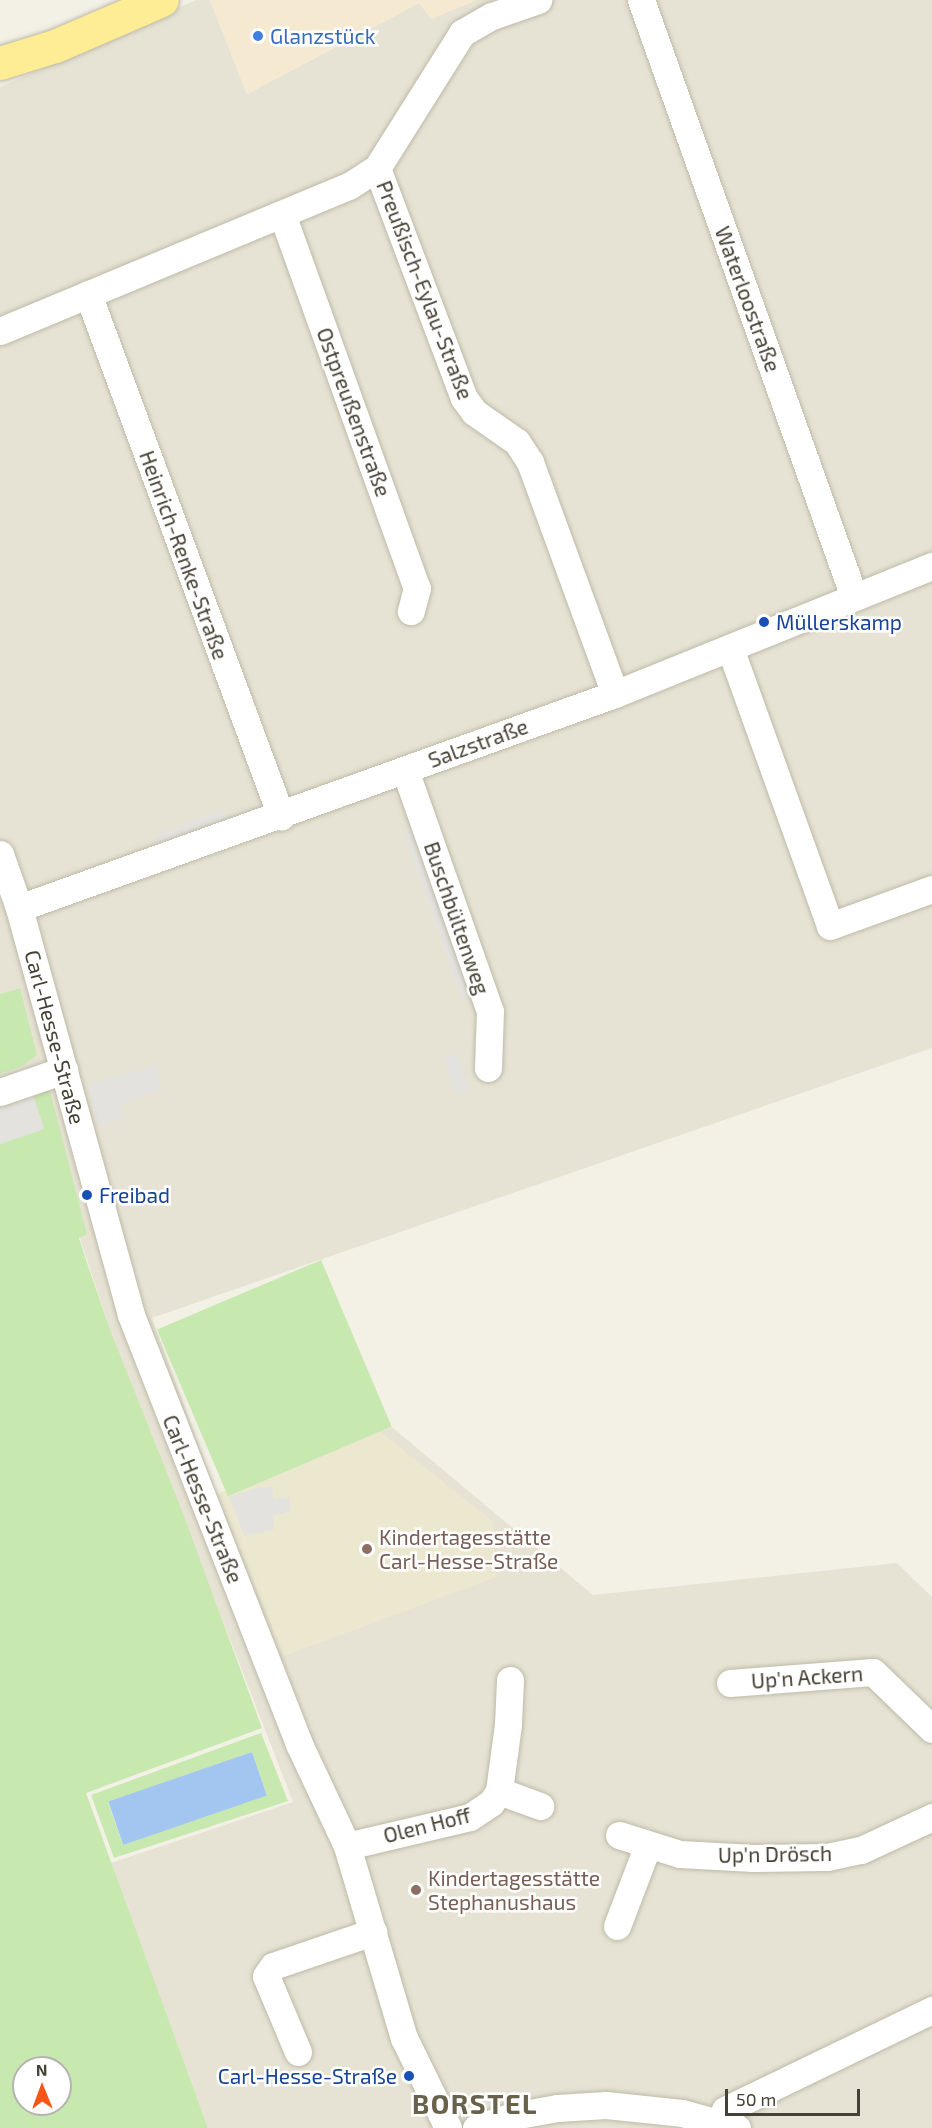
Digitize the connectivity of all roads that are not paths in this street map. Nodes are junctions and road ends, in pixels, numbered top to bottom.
1 (162, 0) edge
2 (538, 0) edge
3 (641, 0) edge
4 (55, 46) junction
5 (0, 63) edge
6 (0, 79) edge
7 (377, 168) junction
8 (282, 214) junction
9 (88, 294) junction
10 (0, 331) edge
11 (932, 566) edge
12 (854, 597) junction
13 (411, 611) dead end
14 (730, 648) junction
15 (615, 694) junction
16 (405, 770) junction
17 (280, 816) junction
18 (0, 854) edge
19 (932, 889) edge
20 (20, 908) junction
21 (488, 1068) dead end
22 (64, 1070) junction
23 (0, 1092) edge
24 (510, 1680) dead end
25 (730, 1683) dead end
26 (932, 1729) edge
27 (499, 1791) junction
28 (540, 1806) dead end
29 (932, 1816) edge
30 (619, 1835) dead end
31 (648, 1845) junction
32 (347, 1846) junction
33 (616, 1926) dead end
34 (373, 1932) junction
35 (932, 2010) edge
36 (298, 2052) dead end
37 (729, 2125) edge
38 (448, 2128) edge
39 (476, 2128) edge

1 - 4 main road
2 - 7 street
3 - 12 street, Waterloostraße
4 - 5 main road
4 - 6 main road
7 - 8 street
7 - 15 street, Preußisch-Eylau-Straße
8 - 9 street
8 - 13 street, Ostpreußenstraße
9 - 10 street
9 - 17 street, Heinrich-Renke-Straße
11 - 12 street, Salzstraße
12 - 14 street, Salzstraße
14 - 15 street, Salzstraße
14 - 19 street
15 - 16 street, Salzstraße
16 - 17 street, Salzstraße
16 - 21 street, Buschbültenweg
17 - 20 street, Salzstraße
18 - 20 street, Carl-Hesse-Straße
20 - 22 street, Carl-Hesse-Straße
22 - 23 street
22 - 32 street, Carl-Hesse-Straße
24 - 27 street
25 - 26 street, Up'n Ackern
27 - 28 street
27 - 32 street, Olen Hoff
29 - 31 street, Up'n Drösch
30 - 31 street, Up'n Drösch
31 - 33 street
32 - 34 street, Carl-Hesse-Straße
34 - 36 street
34 - 38 street, Carl-Hesse-Straße
35 - 37 street
37 - 39 street

